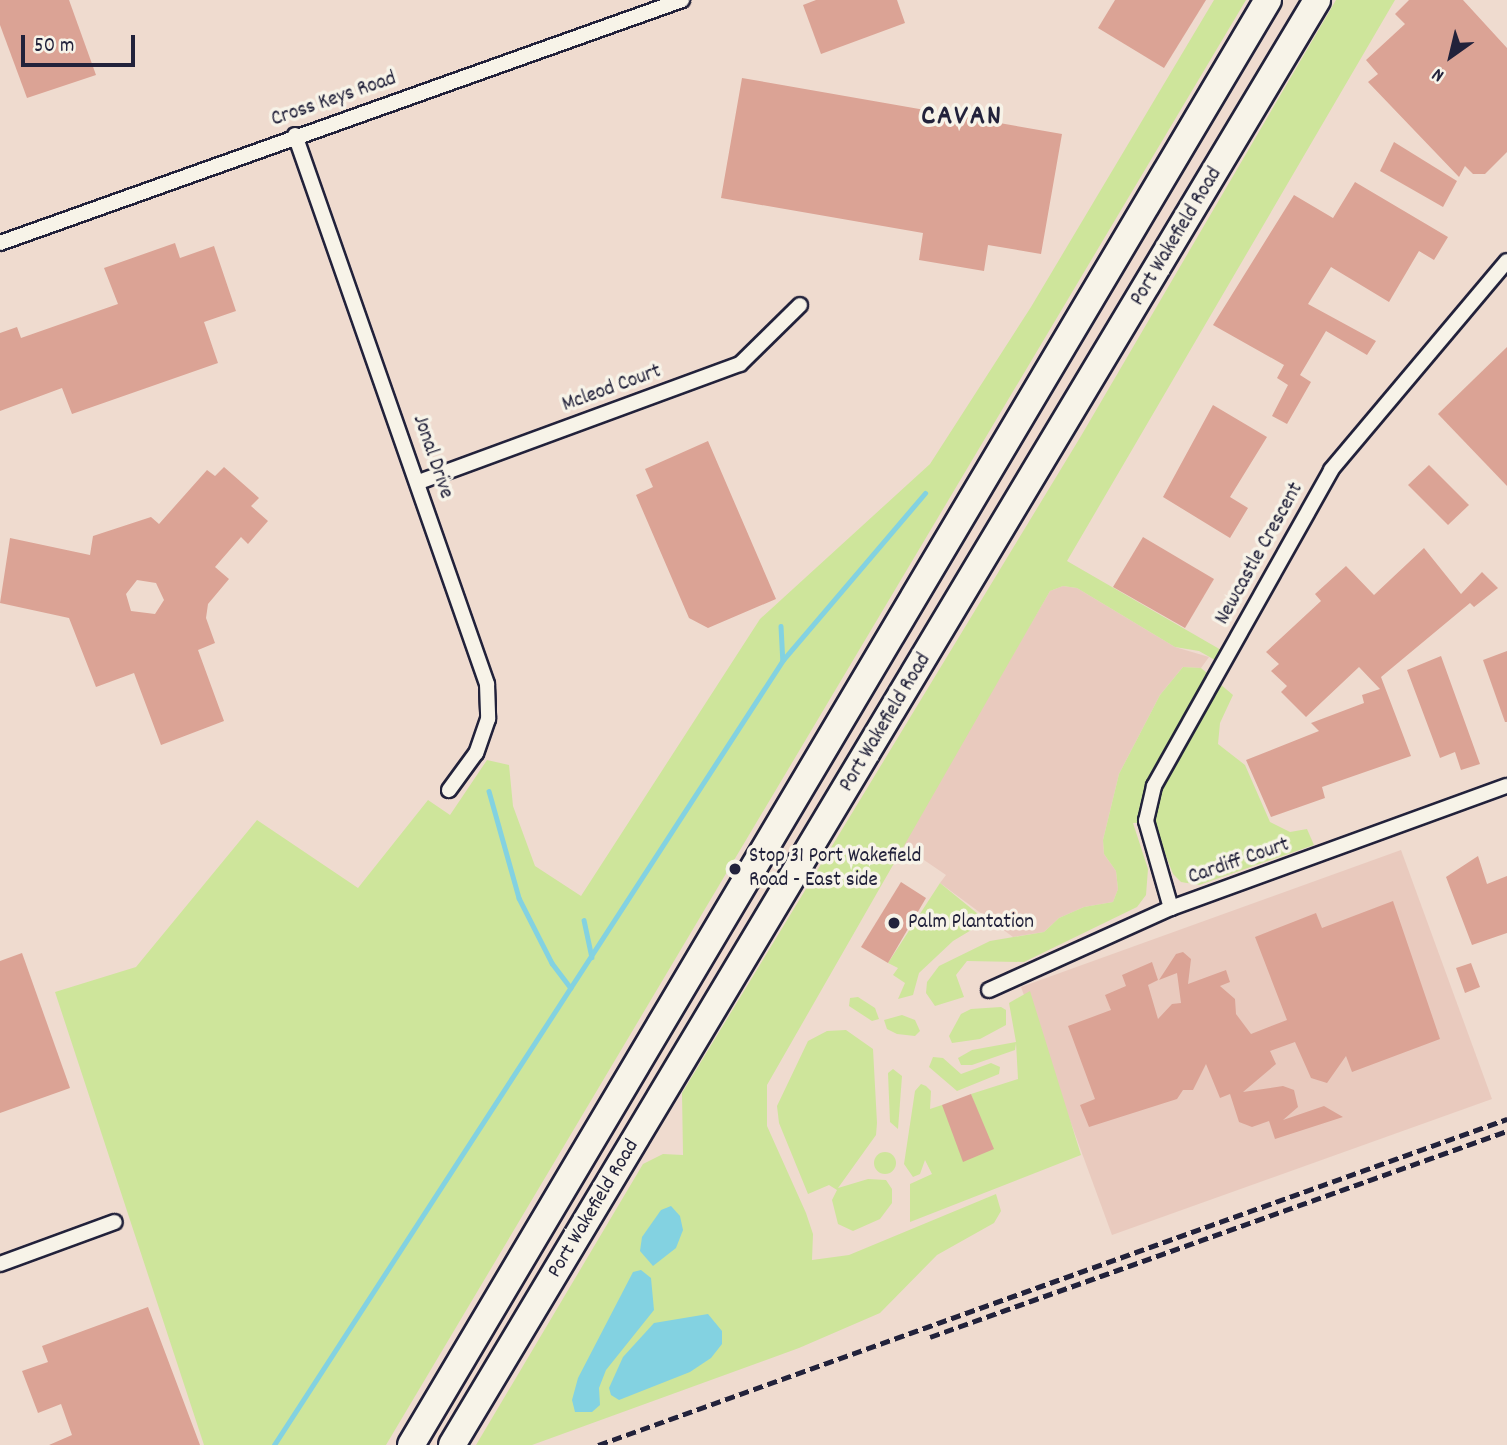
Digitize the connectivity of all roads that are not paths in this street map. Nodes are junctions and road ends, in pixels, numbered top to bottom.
1 (682, 0) edge
2 (1268, 0) edge
3 (1317, 0) edge
4 (1323, 0) edge
5 (1297, 34) junction
6 (295, 135) junction
7 (0, 243) edge
8 (1507, 261) edge
9 (800, 305) dead end
10 (419, 482) junction
11 (1507, 786) edge
12 (449, 790) dead end
13 (1171, 908) junction
14 (989, 990) dead end
15 (115, 1222) dead end
16 (0, 1264) edge
17 (455, 1440) edge
18 (414, 1441) edge

1 - 6 street, Cross Keys Road
2 - 18 highway, Port Wakefield Road
3 - 5 highway, Port Wakefield Road
4 - 5 highway
5 - 17 highway, Port Wakefield Road
6 - 7 street, Cross Keys Road
6 - 10 street, Jonal Drive
8 - 13 street, Newcastle Crescent
9 - 10 street, Mcleod Court
10 - 12 street, Jonal Drive
11 - 13 street, Cardiff Court
13 - 14 street, Cardiff Court
15 - 16 street

